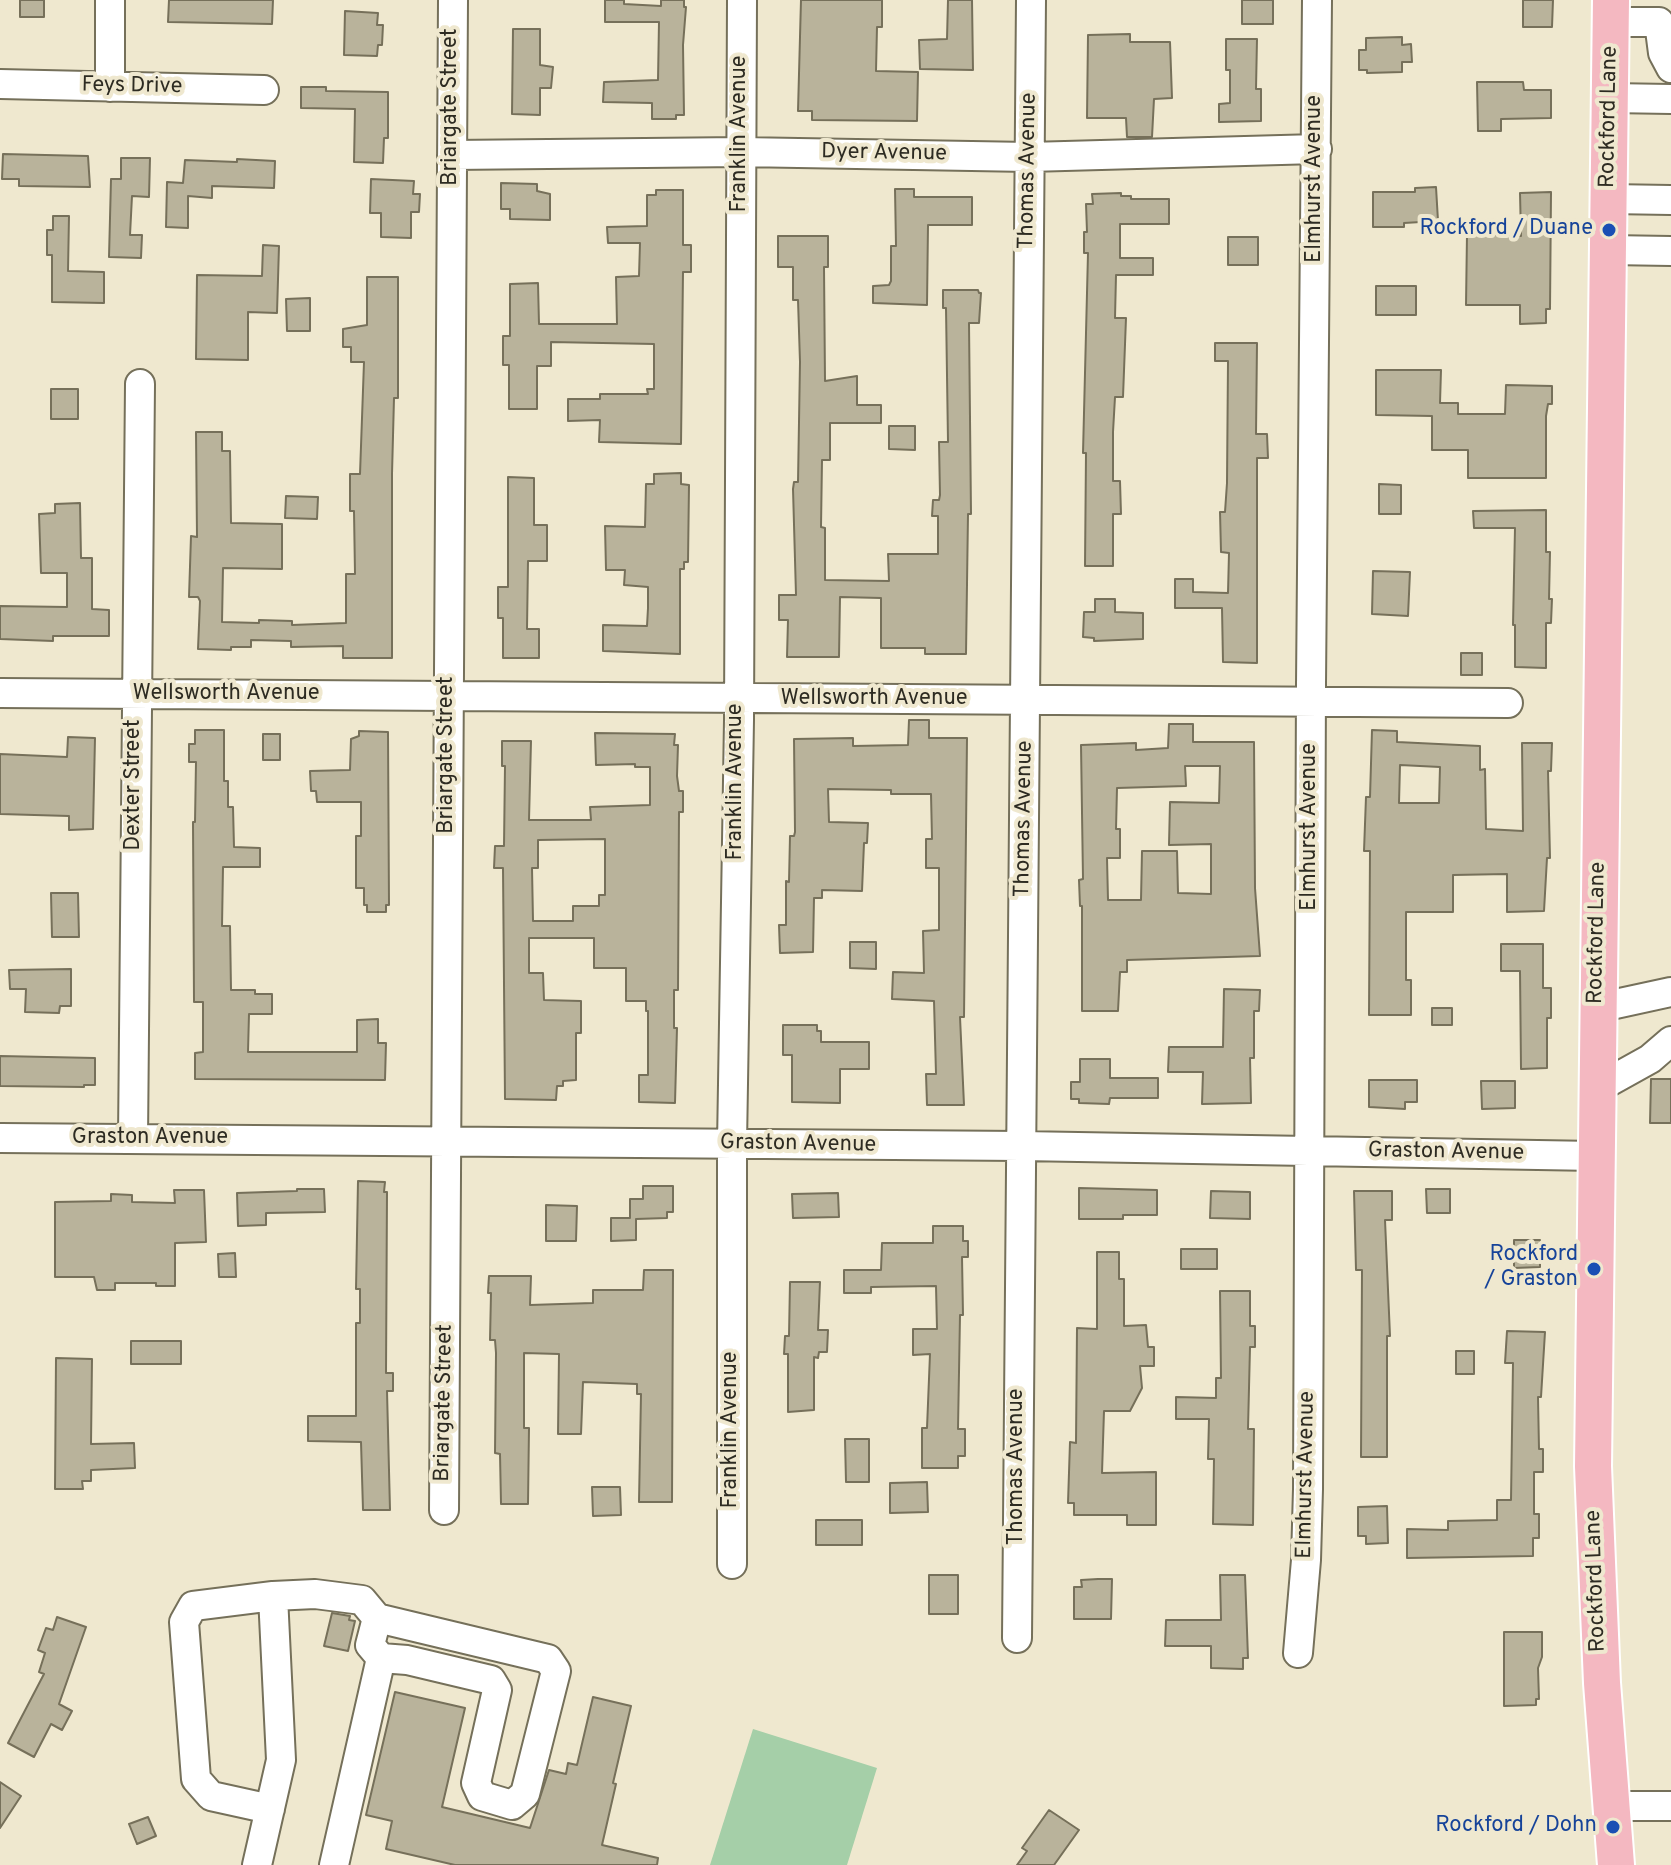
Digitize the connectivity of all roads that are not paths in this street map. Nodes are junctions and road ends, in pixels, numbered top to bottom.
1 (110, 0) edge
2 (453, 0) edge
3 (742, 0) edge
4 (1031, 0) edge
5 (1317, 0) edge
6 (1611, 11) edge
7 (1660, 11) edge
8 (1668, 58) edge
9 (0, 84) edge
10 (110, 87) junction
11 (264, 90) dead end
12 (1610, 98) junction
13 (1671, 99) edge
14 (1317, 149) junction
15 (741, 152) junction
16 (452, 155) junction
17 (1029, 157) junction
18 (1609, 199) junction
19 (1671, 200) edge
20 (1609, 250) junction
21 (1671, 251) edge
22 (140, 384) dead end
23 (0, 693) edge
24 (136, 695) junction
25 (450, 697) junction
26 (738, 700) junction
27 (1026, 701) junction
28 (1312, 701) junction
29 (1508, 703) dead end
30 (1671, 992) edge
31 (1597, 1008) junction
32 (1671, 1041) edge
33 (1596, 1089) junction
34 (0, 1138) edge
35 (133, 1139) junction
36 (445, 1142) junction
37 (732, 1144) junction
38 (1021, 1146) junction
39 (1309, 1150) junction
40 (1595, 1156) junction
41 (444, 1510) dead end
42 (732, 1564) dead end
43 (273, 1596) junction
44 (377, 1618) junction
45 (1017, 1638) dead end
46 (1298, 1653) dead end
47 (381, 1658) junction
48 (1612, 1806) junction
49 (1671, 1806) edge
50 (270, 1809) junction
51 (257, 1865) edge
52 (334, 1865) edge
53 (1616, 1865) edge

1 - 10 street
2 - 16 street, Briargate Street
3 - 15 street, Franklin Avenue
4 - 17 street, Thomas Avenue
5 - 14 street, Elmhurst Avenue
6 - 7 street
6 - 12 main road, Rockford Lane
7 - 8 street
9 - 10 street, Feys Drive
10 - 11 street, Feys Drive
12 - 13 street
12 - 18 main road, Rockford Lane
14 - 17 street, Dyer Avenue
14 - 28 street, Elmhurst Avenue
15 - 16 street, Dyer Avenue
15 - 17 street, Dyer Avenue
15 - 26 street, Franklin Avenue
16 - 25 street, Briargate Street
17 - 27 street, Thomas Avenue
18 - 19 street
18 - 20 main road, Rockford Lane
20 - 21 street
20 - 31 main road, Rockford Lane
22 - 24 street, Dexter Street
23 - 24 street, Wellsworth Avenue
24 - 25 street, Wellsworth Avenue
24 - 35 street, Dexter Street
25 - 26 street, Wellsworth Avenue
25 - 36 street, Briargate Street
26 - 27 street, Wellsworth Avenue
26 - 37 street, Franklin Avenue
27 - 28 street, Wellsworth Avenue
27 - 38 street, Thomas Avenue
28 - 29 street, Wellsworth Avenue
28 - 39 street, Elmhurst Avenue
30 - 31 street
31 - 33 main road, Rockford Lane
32 - 33 street
33 - 40 main road, Rockford Lane
34 - 35 street, Graston Avenue
35 - 36 street, Graston Avenue
36 - 37 street, Graston Avenue
36 - 41 street, Briargate Street
37 - 38 street, Graston Avenue
37 - 42 street, Franklin Avenue
38 - 39 street, Graston Avenue
38 - 45 street, Thomas Avenue
39 - 40 street, Graston Avenue
39 - 46 street, Elmhurst Avenue
40 - 48 main road, Rockford Lane
43 - 44 street
43 - 50 street
43 - 50 street
44 - 47 street
44 - 47 street
47 - 52 street
48 - 49 street
48 - 53 main road, Rockford Lane
50 - 51 street

